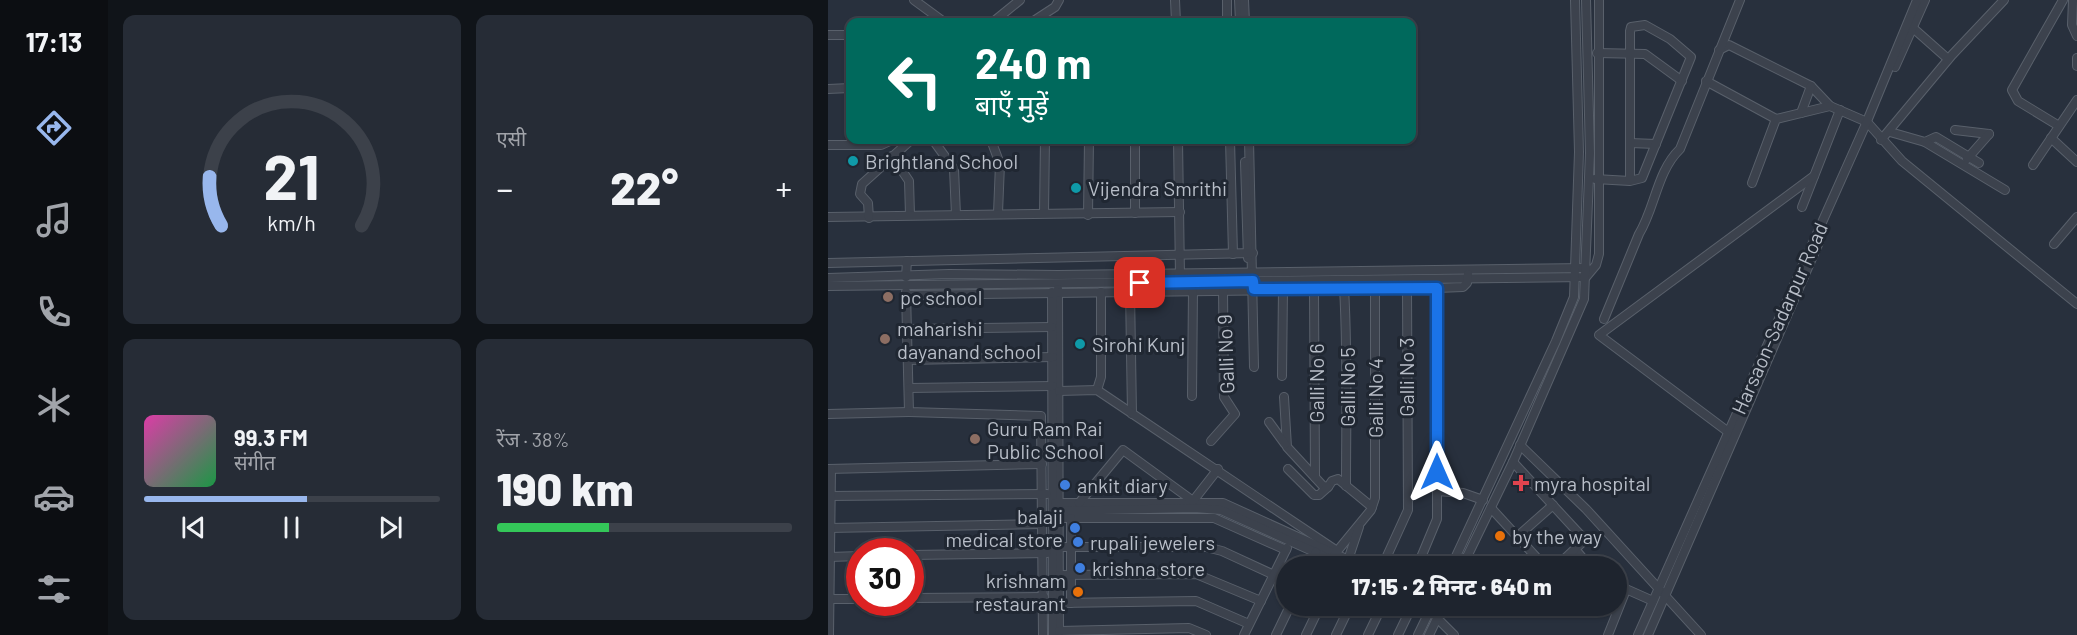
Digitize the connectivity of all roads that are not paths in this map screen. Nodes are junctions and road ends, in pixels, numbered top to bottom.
1 (914, 0) edge
2 (1020, 0) edge
3 (1059, 0) edge
4 (1175, 0) edge
5 (1227, 0) edge
6 (1239, 0) edge
7 (1244, 0) edge
8 (1575, 0) edge
9 (1586, 0) edge
10 (1599, 0) edge
11 (1740, 0) edge
12 (1917, 0) edge
13 (1925, 0) edge
14 (2004, 0) edge
15 (2063, 0) edge
16 (2075, 1) edge
17 (939, 18) edge
18 (998, 18) edge
19 (1038, 18) edge
20 (1176, 18) edge
21 (1227, 18) edge
22 (1239, 18) edge
23 (1245, 18) edge
24 (1912, 28) junction
25 (828, 35) edge
26 (846, 35) edge
27 (2077, 36) edge
28 (1719, 50) junction
29 (1587, 53) junction
30 (1599, 53) junction
31 (1631, 53) junction
32 (2077, 58) edge
33 (1948, 59) junction
34 (2077, 66) edge
35 (1682, 81) junction
36 (1706, 81) junction
37 (1810, 86) junction
38 (846, 88) edge
39 (828, 89) edge
40 (2077, 100) edge
41 (1830, 106) junction
42 (1840, 110) junction
43 (1802, 113) junction
44 (1776, 119) junction
45 (1868, 123) junction
46 (2059, 126) junction
47 (1955, 130) dead end
48 (1890, 132) junction
49 (2051, 138) junction
50 (1881, 140) junction
51 (1925, 142) junction
52 (1630, 143) junction
53 (883, 144) edge
54 (906, 144) edge
55 (936, 144) edge
56 (992, 144) edge
57 (1045, 144) edge
58 (1089, 144) edge
59 (1135, 144) edge
60 (1178, 144) edge
61 (1230, 144) edge
62 (1244, 144) edge
63 (1249, 144) edge
64 (1656, 144) junction
65 (828, 145) edge
66 (892, 156) junction
67 (1969, 156) junction
68 (2077, 162) edge
69 (1979, 163) dead end
70 (1964, 165) junction
71 (2033, 165) dead end
72 (1814, 176) junction
73 (1589, 179) junction
74 (1600, 180) junction
75 (1630, 181) junction
76 (1752, 183) dead end
77 (2005, 190) dead end
78 (1802, 207) dead end
79 (1180, 212) junction
80 (998, 213) junction
81 (1044, 213) junction
82 (1135, 213) junction
83 (956, 214) junction
84 (910, 215) junction
85 (1088, 215) junction
86 (2077, 217) edge
87 (828, 218) edge
88 (869, 218) junction
89 (2054, 244) dead end
90 (1251, 253) junction
91 (1233, 254) junction
92 (1180, 255) junction
93 (906, 261) junction
94 (828, 263) edge
95 (1576, 272) junction
96 (1586, 272) junction
97 (1468, 274) junction
98 (906, 275) junction
99 (828, 278) edge
100 (1180, 278) junction
101 (1055, 279) junction
102 (1251, 279) junction
103 (906, 285) junction
104 (828, 286) edge
105 (1344, 288) junction
106 (1375, 288) junction
107 (1407, 288) junction
108 (1437, 288) junction
109 (1223, 289) junction
110 (1282, 289) junction
111 (1314, 289) junction
112 (1193, 290) junction
113 (1130, 291) junction
114 (1101, 292) junction
115 (1055, 294) junction
116 (906, 295) junction
117 (2077, 304) edge
118 (1604, 319) dead end
119 (1052, 327) junction
120 (908, 329) junction
121 (1053, 357) junction
122 (908, 360) junction
123 (1254, 367) dead end
124 (1282, 375) dead end
125 (909, 388) junction
126 (1056, 388) junction
127 (1097, 390) junction
128 (1192, 396) dead end
129 (1284, 397) dead end
130 (909, 412) junction
131 (828, 414) edge
132 (1132, 414) junction
133 (1269, 422) dead end
134 (1732, 435) junction
135 (1211, 441) dead end
136 (1521, 445) junction
137 (1287, 447) junction
138 (1513, 462) junction
139 (1042, 464) junction
140 (829, 469) edge
141 (1218, 469) junction
142 (1288, 469) dead end
143 (1316, 477) junction
144 (1346, 486) junction
145 (1328, 487) junction
146 (1437, 492) junction
147 (1042, 494) junction
148 (1056, 494) junction
149 (829, 496) edge
150 (1483, 500) junction
151 (1193, 501) junction
152 (1079, 503) junction
153 (1553, 504) junction
154 (1372, 507) junction
155 (1491, 508) junction
156 (1057, 510) junction
157 (1071, 518) junction
158 (1360, 523) junction
159 (1043, 524) junction
160 (1299, 525) junction
161 (829, 528) edge
162 (1518, 536) junction
163 (1293, 537) junction
164 (1071, 546) junction
165 (1575, 549) junction
166 (1056, 550) junction
167 (1286, 550) junction
168 (1316, 552) junction
169 (1042, 553) junction
170 (1335, 554) junction
171 (924, 555) edge
172 (846, 556) edge
173 (1314, 556) edge
174 (1347, 556) edge
175 (1387, 556) edge
176 (1422, 556) edge
177 (1456, 556) edge
178 (1467, 556) edge
179 (1536, 556) dead end
180 (1568, 556) edge
181 (1581, 556) edge
182 (830, 557) junction
183 (1059, 575) junction
184 (1071, 575) junction
185 (1274, 575) junction
186 (1627, 590) edge
187 (1657, 590) junction
188 (1044, 597) junction
189 (924, 598) edge
190 (1665, 598) junction
191 (831, 599) junction
192 (846, 599) edge
193 (1261, 601) junction
194 (1653, 601) junction
195 (1059, 603) junction
196 (1071, 603) junction
197 (1285, 616) edge
198 (1315, 616) edge
199 (1345, 616) edge
200 (1377, 616) edge
201 (1407, 616) edge
202 (1427, 616) edge
203 (1438, 616) edge
204 (1442, 616) edge
205 (1616, 616) edge
206 (1249, 624) junction
207 (1057, 634) edge
208 (829, 635) edge
209 (1043, 635) edge
210 (1206, 635) edge
211 (1244, 635) edge
212 (1276, 635) edge
213 (1306, 635) edge
214 (1336, 635) edge
215 (1368, 635) edge
216 (1398, 635) edge
217 (1418, 635) edge
218 (1428, 635) edge
219 (1454, 635) edge
220 (1608, 635) edge
221 (1638, 635) edge
222 (1648, 635) edge
223 (1701, 635) edge

1 - 17 street
2 - 18 street
3 - 19 street
4 - 20 street
5 - 21 street
6 - 22 street
7 - 23 street
8 - 95 street
9 - 29 street
10 - 30 street
11 - 28 street
12 - 45 street, Harsaon-Sadarpur Road
13 - 24 street, Harsaon-Sadarpur Road
14 - 33 street
15 - 46 street
16 - 27 street
24 - 33 street
24 - 45 street, Harsaon-Sadarpur Road
25 - 26 street
28 - 36 street
28 - 37 street
29 - 30 street
29 - 73 street
30 - 31 street
30 - 74 street
31 - 35 street
31 - 35 street
31 - 52 street
32 - 34 street
33 - 48 street
35 - 64 street
36 - 44 street
36 - 118 street
37 - 41 street
37 - 43 street
38 - 39 street
40 - 46 street
41 - 42 street
41 - 43 street
42 - 45 street
42 - 72 street
43 - 44 street
44 - 76 street
45 - 50 street
45 - 134 street, Harsaon-Sadarpur Road
46 - 49 street
47 - 67 street
48 - 50 street
48 - 51 street
49 - 68 street
49 - 71 street
50 - 117 street
51 - 67 street
51 - 70 street
52 - 64 street
52 - 75 street
53 - 65 street
54 - 66 street
55 - 83 street
56 - 80 street
57 - 81 street
58 - 85 street
59 - 82 street
60 - 79 street
61 - 91 street
62 - 90 street
63 - 90 street
64 - 75 street
66 - 84 street
66 - 88 street
67 - 69 street
67 - 70 street
70 - 77 street
72 - 78 street
72 - 134 street
73 - 74 street
73 - 96 street
74 - 75 street
74 - 96 street
79 - 82 street
79 - 92 street
80 - 81 street
80 - 83 street
81 - 85 street
82 - 85 street
83 - 84 street
84 - 88 street
86 - 89 street
87 - 88 street
90 - 91 street
90 - 102 street
91 - 92 street
92 - 93 street
92 - 100 street
93 - 94 street
93 - 98 street
95 - 96 street
95 - 97 street
95 - 150 street
96 - 136 street
97 - 102 street
97 - 108 street
98 - 99 street
98 - 101 street
98 - 103 street
100 - 101 street
100 - 102 street
101 - 103 street
101 - 115 street
102 - 109 street
102 - 110 street
102 - 123 street
103 - 104 street
103 - 116 street
105 - 106 street
105 - 111 street
105 - 144 street, Galli No 5
106 - 107 street
106 - 154 street, Galli No 4
107 - 108 street
107 - 175 street, Galli No 3
108 - 146 street
109 - 112 street
109 - 135 street, Galli No 9
110 - 111 street
110 - 124 street
111 - 143 street, Galli No 6
112 - 113 street
112 - 128 street
113 - 114 street
113 - 132 street
114 - 115 street
114 - 127 street
115 - 116 street
115 - 119 street
115 - 126 street
116 - 120 street
119 - 120 street
119 - 121 street
120 - 122 street
121 - 122 street
121 - 126 street
122 - 125 street
125 - 126 street
125 - 130 street
126 - 127 street
126 - 148 street
127 - 132 street
129 - 137 street
130 - 131 street
130 - 139 street
132 - 141 street
133 - 137 street
134 - 187 street, Harsaon-Sadarpur Road
134 - 190 street, Harsaon-Sadarpur Road
136 - 138 street
136 - 187 street
137 - 143 street
138 - 153 street
138 - 155 street
139 - 140 street
139 - 147 street
140 - 149 street
141 - 151 street
141 - 160 street
142 - 145 street
143 - 145 street
144 - 145 street
144 - 154 street
146 - 150 street
146 - 176 street
147 - 148 street
147 - 149 street
147 - 159 street
148 - 156 street
149 - 161 street
150 - 177 street
151 - 152 street
151 - 152 street
151 - 163 street
152 - 156 street
153 - 162 street
153 - 165 street
154 - 158 street
155 - 162 street
155 - 178 street
156 - 157 street
156 - 163 street
156 - 166 street
157 - 164 street
157 - 167 street
158 - 170 street
158 - 174 street
159 - 161 street
159 - 169 street
160 - 163 street
160 - 170 street
161 - 182 street
162 - 179 street
163 - 167 street
163 - 168 street
163 - 170 street
164 - 166 street
164 - 184 street
164 - 185 street
165 - 180 street
165 - 181 street
166 - 169 street
166 - 183 street
166 - 207 street
167 - 185 street
168 - 170 street
168 - 173 street
169 - 171 street
169 - 188 street
172 - 182 street
182 - 191 street
183 - 184 street
183 - 195 street
184 - 193 street
184 - 196 street
185 - 193 street
186 - 194 street
187 - 190 street
187 - 194 street, Harsaon-Sadarpur Road
188 - 189 street
188 - 209 street
190 - 222 street, Harsaon-Sadarpur Road
190 - 223 street
191 - 192 street
191 - 208 street
193 - 206 street
194 - 221 street, Harsaon-Sadarpur Road
195 - 196 street
195 - 207 street
196 - 206 street
197 - 212 street
198 - 213 street
199 - 214 street
200 - 215 street
201 - 216 street
202 - 217 street
203 - 218 street
204 - 219 street
205 - 220 street
206 - 211 street
207 - 210 street

